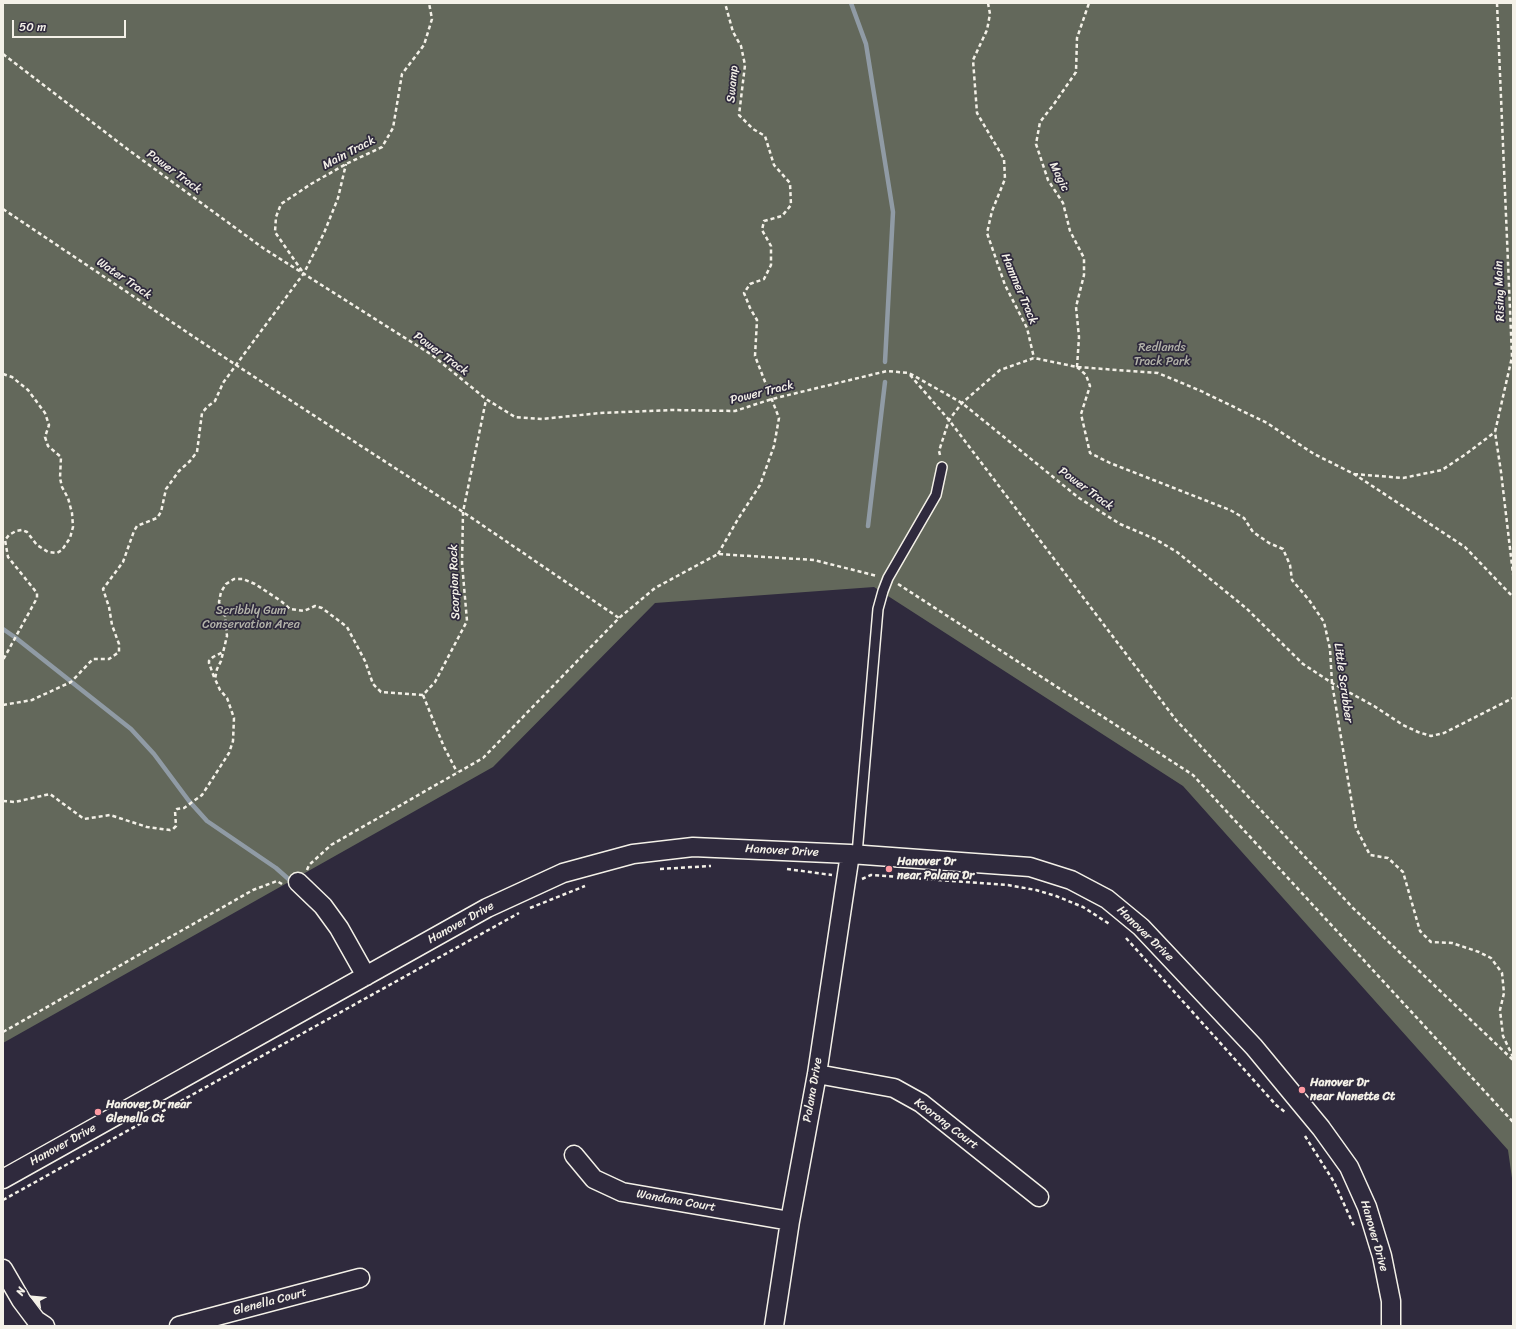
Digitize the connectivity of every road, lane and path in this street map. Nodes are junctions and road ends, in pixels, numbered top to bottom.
1 (429, 3) edge
2 (725, 3) edge
3 (988, 3) edge
4 (1089, 3) edge
5 (1497, 3) edge
6 (3, 54) edge
7 (346, 164) junction
8 (3, 208) edge
9 (304, 273) junction
10 (1034, 358) junction
11 (236, 365) junction
12 (1077, 367) junction
13 (909, 373) junction
14 (3, 374) edge
15 (486, 400) junction
16 (772, 400) junction
17 (962, 403) junction
18 (949, 420) junction
19 (1495, 432) junction
20 (942, 467) joint
21 (1354, 474) junction
22 (463, 512) junction
23 (718, 554) junction
24 (1513, 574) edge
25 (888, 578) junction
26 (1513, 597) edge
27 (619, 618) junction
28 (223, 652) junction
29 (3, 660) edge
30 (215, 679) junction
31 (1332, 683) junction
32 (423, 695) junction
33 (1513, 698) edge
34 (3, 704) edge
35 (458, 772) junction
36 (3, 801) edge
37 (853, 854) junction
38 (718, 866) dead end
39 (657, 869) dead end
40 (780, 869) dead end
41 (830, 874) dead end
42 (298, 882) junction
43 (859, 883) dead end
44 (586, 885) dead end
45 (1112, 926) dead end
46 (1122, 935) dead end
47 (366, 976) junction
48 (3, 1032) edge
49 (1513, 1058) edge
50 (816, 1074) junction
51 (1287, 1114) dead end
52 (1513, 1122) edge
53 (1303, 1134) dead end
54 (574, 1155) dead end
55 (3, 1179) edge
56 (1039, 1197) dead end
57 (3, 1200) edge
58 (790, 1221) junction
59 (1356, 1229) dead end
60 (3, 1269) edge
61 (360, 1278) dead end
62 (45, 1326) edge
63 (179, 1326) edge
64 (774, 1326) edge
65 (1391, 1326) edge

1 - 7 path, Main Track
2 - 16 path, Swamp
3 - 10 path, Hammer Track
4 - 12 path, Magic
5 - 19 path, Rising Main
6 - 9 path, Power Track
7 - 9 path
7 - 9 path, Main Track
8 - 11 path, Water Track
9 - 11 path
9 - 15 path, Power Track
10 - 12 path
10 - 17 path
11 - 22 path, Water Track
11 - 34 path
12 - 21 path
12 - 31 path, Little Scrubber
13 - 16 path, Power Track
13 - 17 path, Power Track
13 - 18 path
14 - 29 path
15 - 16 path, Power Track
15 - 22 path, Scorpion Rock
16 - 23 path
17 - 18 path
17 - 31 path, Power Track
18 - 20 path
18 - 49 path
19 - 21 path
19 - 24 path, Rising Main
20 - 25 lane
21 - 26 path
22 - 27 path, Water Track
22 - 32 path, Scorpion Rock
23 - 25 path
23 - 27 path
25 - 37 lane
25 - 52 path
27 - 35 path
28 - 30 path
28 - 30 path
28 - 32 path
30 - 36 path
31 - 33 path, Power Track
31 - 49 path, Little Scrubber
32 - 35 path
35 - 42 path
37 - 47 street, Hanover Drive
37 - 50 street, Palana Drive
37 - 65 street, Hanover Drive
38 - 39 path
40 - 41 path
42 - 47 street
42 - 48 path
43 - 45 path
44 - 57 path
46 - 51 path
47 - 55 street, Hanover Drive
50 - 56 street, Koorong Court
50 - 58 street, Palana Drive
53 - 59 path
54 - 58 street, Wandana Court
58 - 64 street, Palana Drive
60 - 62 street
61 - 63 street, Glenella Court

